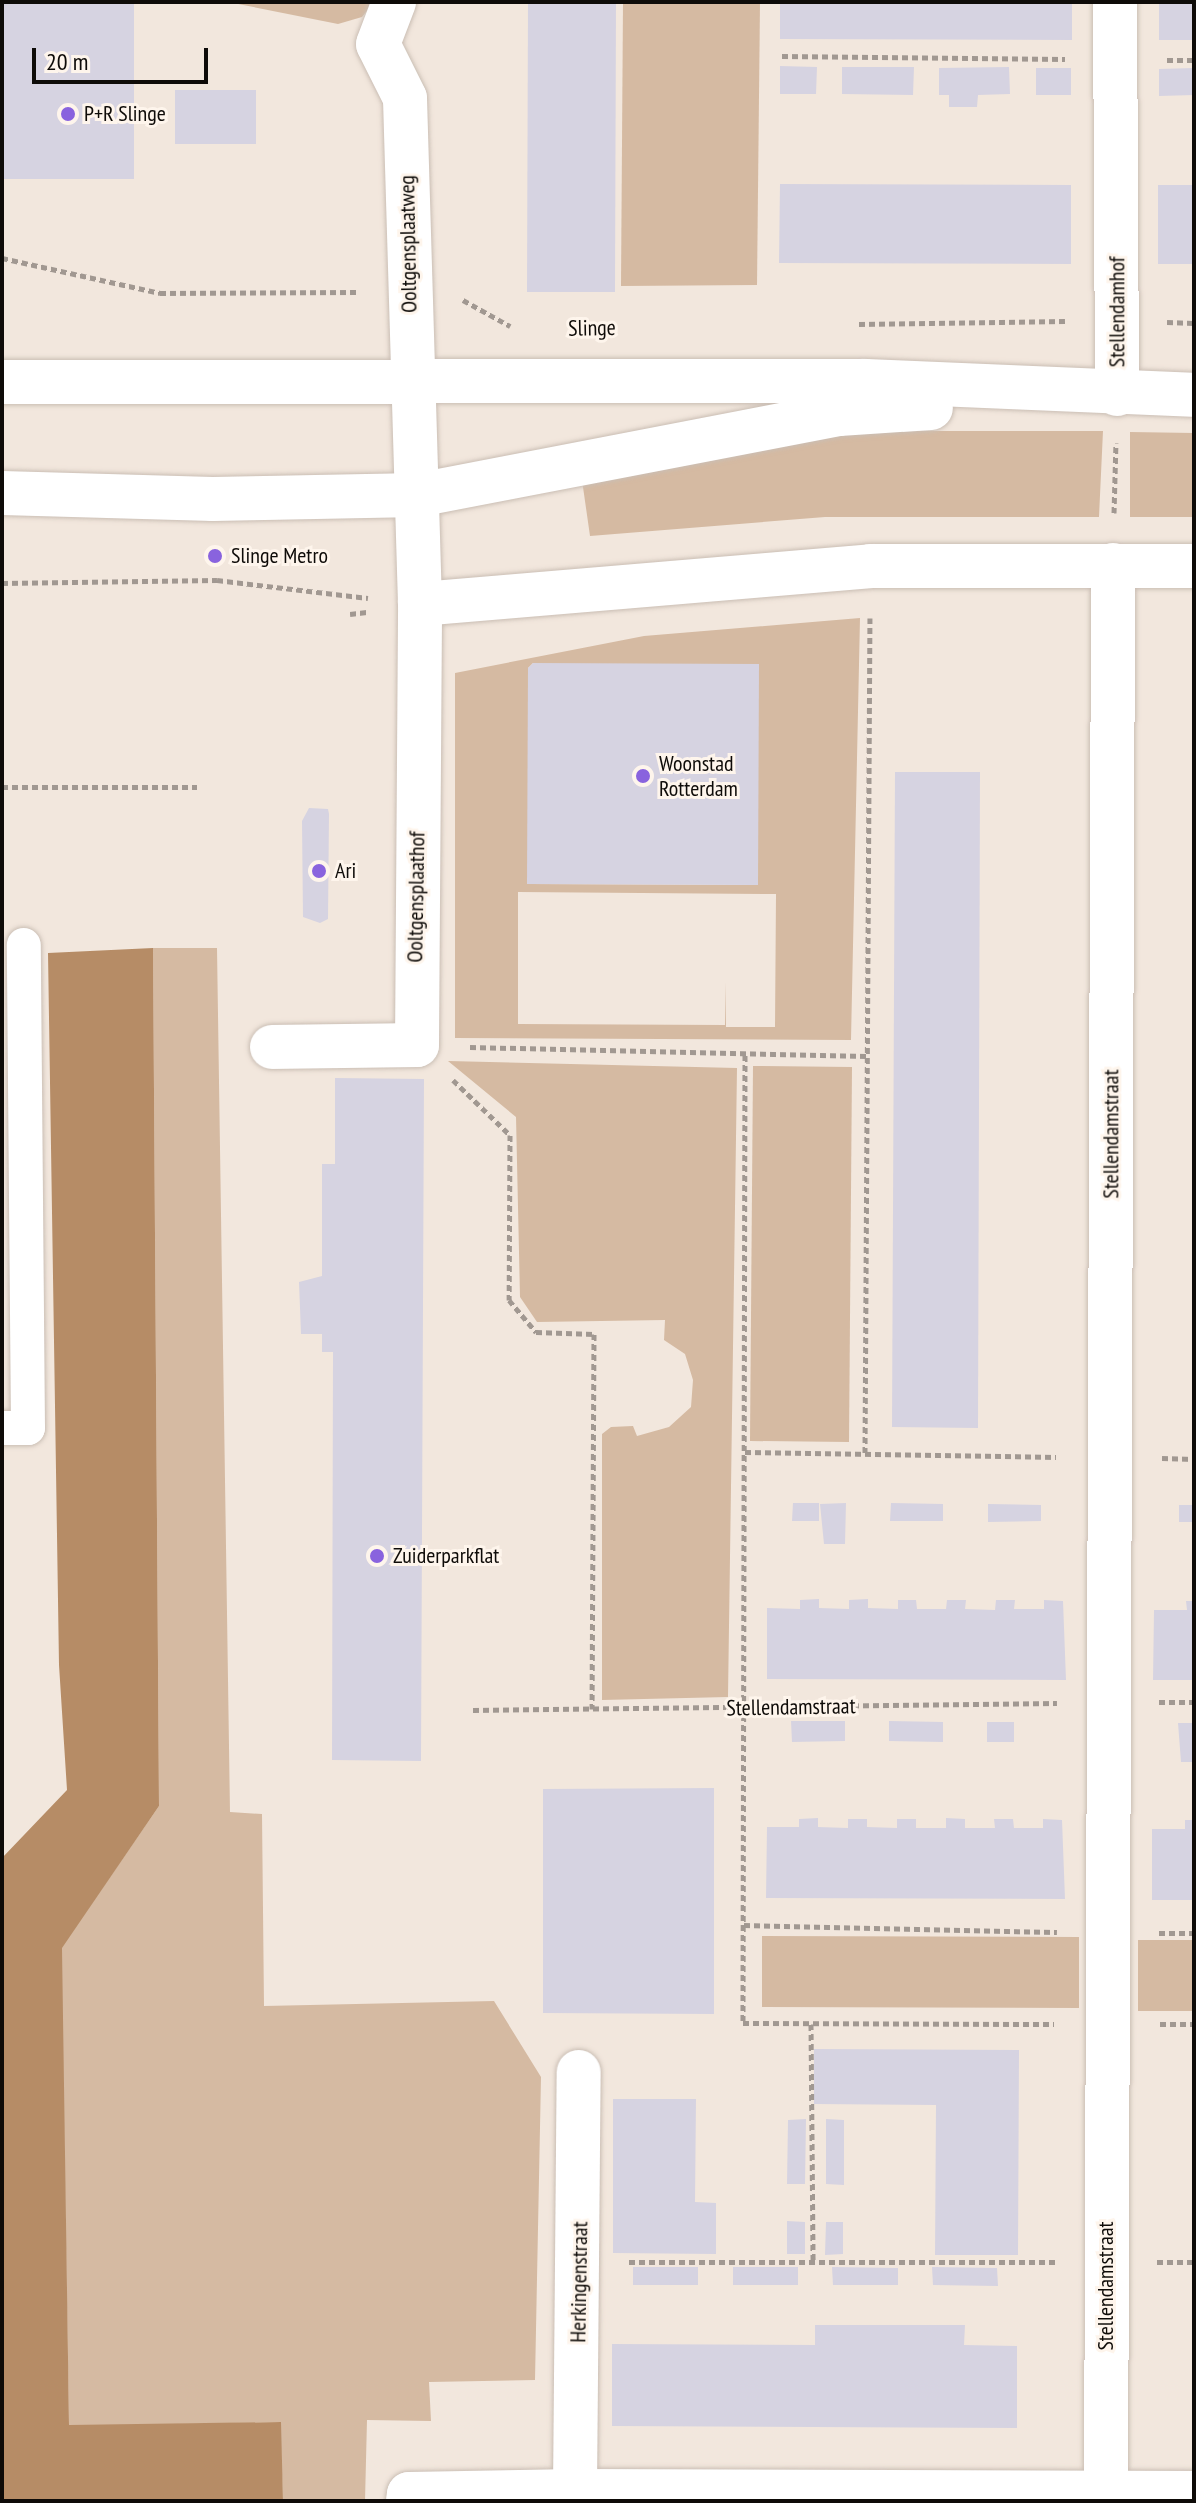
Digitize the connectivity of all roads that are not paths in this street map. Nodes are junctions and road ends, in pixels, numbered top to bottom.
1 (394, 2) edge
2 (1115, 2) edge
3 (413, 379) junction
4 (2, 382) edge
5 (1117, 394) junction
6 (1194, 395) edge
7 (2, 493) edge
8 (418, 495) junction
9 (1113, 565) junction
10 (1194, 566) edge
11 (420, 604) junction
12 (24, 945) dead end
13 (272, 1047) dead end
14 (2, 1428) edge
15 (579, 2072) dead end
16 (575, 2491) junction
17 (1194, 2493) edge
18 (1106, 2497) edge
19 (408, 2501) edge

1 - 3 street, Ooltgensplaatweg
2 - 5 street, Stellendamhof
3 - 4 street
3 - 5 street
3 - 8 street, Ooltgensplaatweg
5 - 6 street
5 - 8 street
7 - 8 street
8 - 11 street
9 - 10 street
9 - 11 street
9 - 18 street, Stellendamstraat
11 - 13 street, Ooltgensplaathof
12 - 14 street
15 - 16 street, Herkingenstraat
16 - 18 street
16 - 19 street
17 - 18 street

